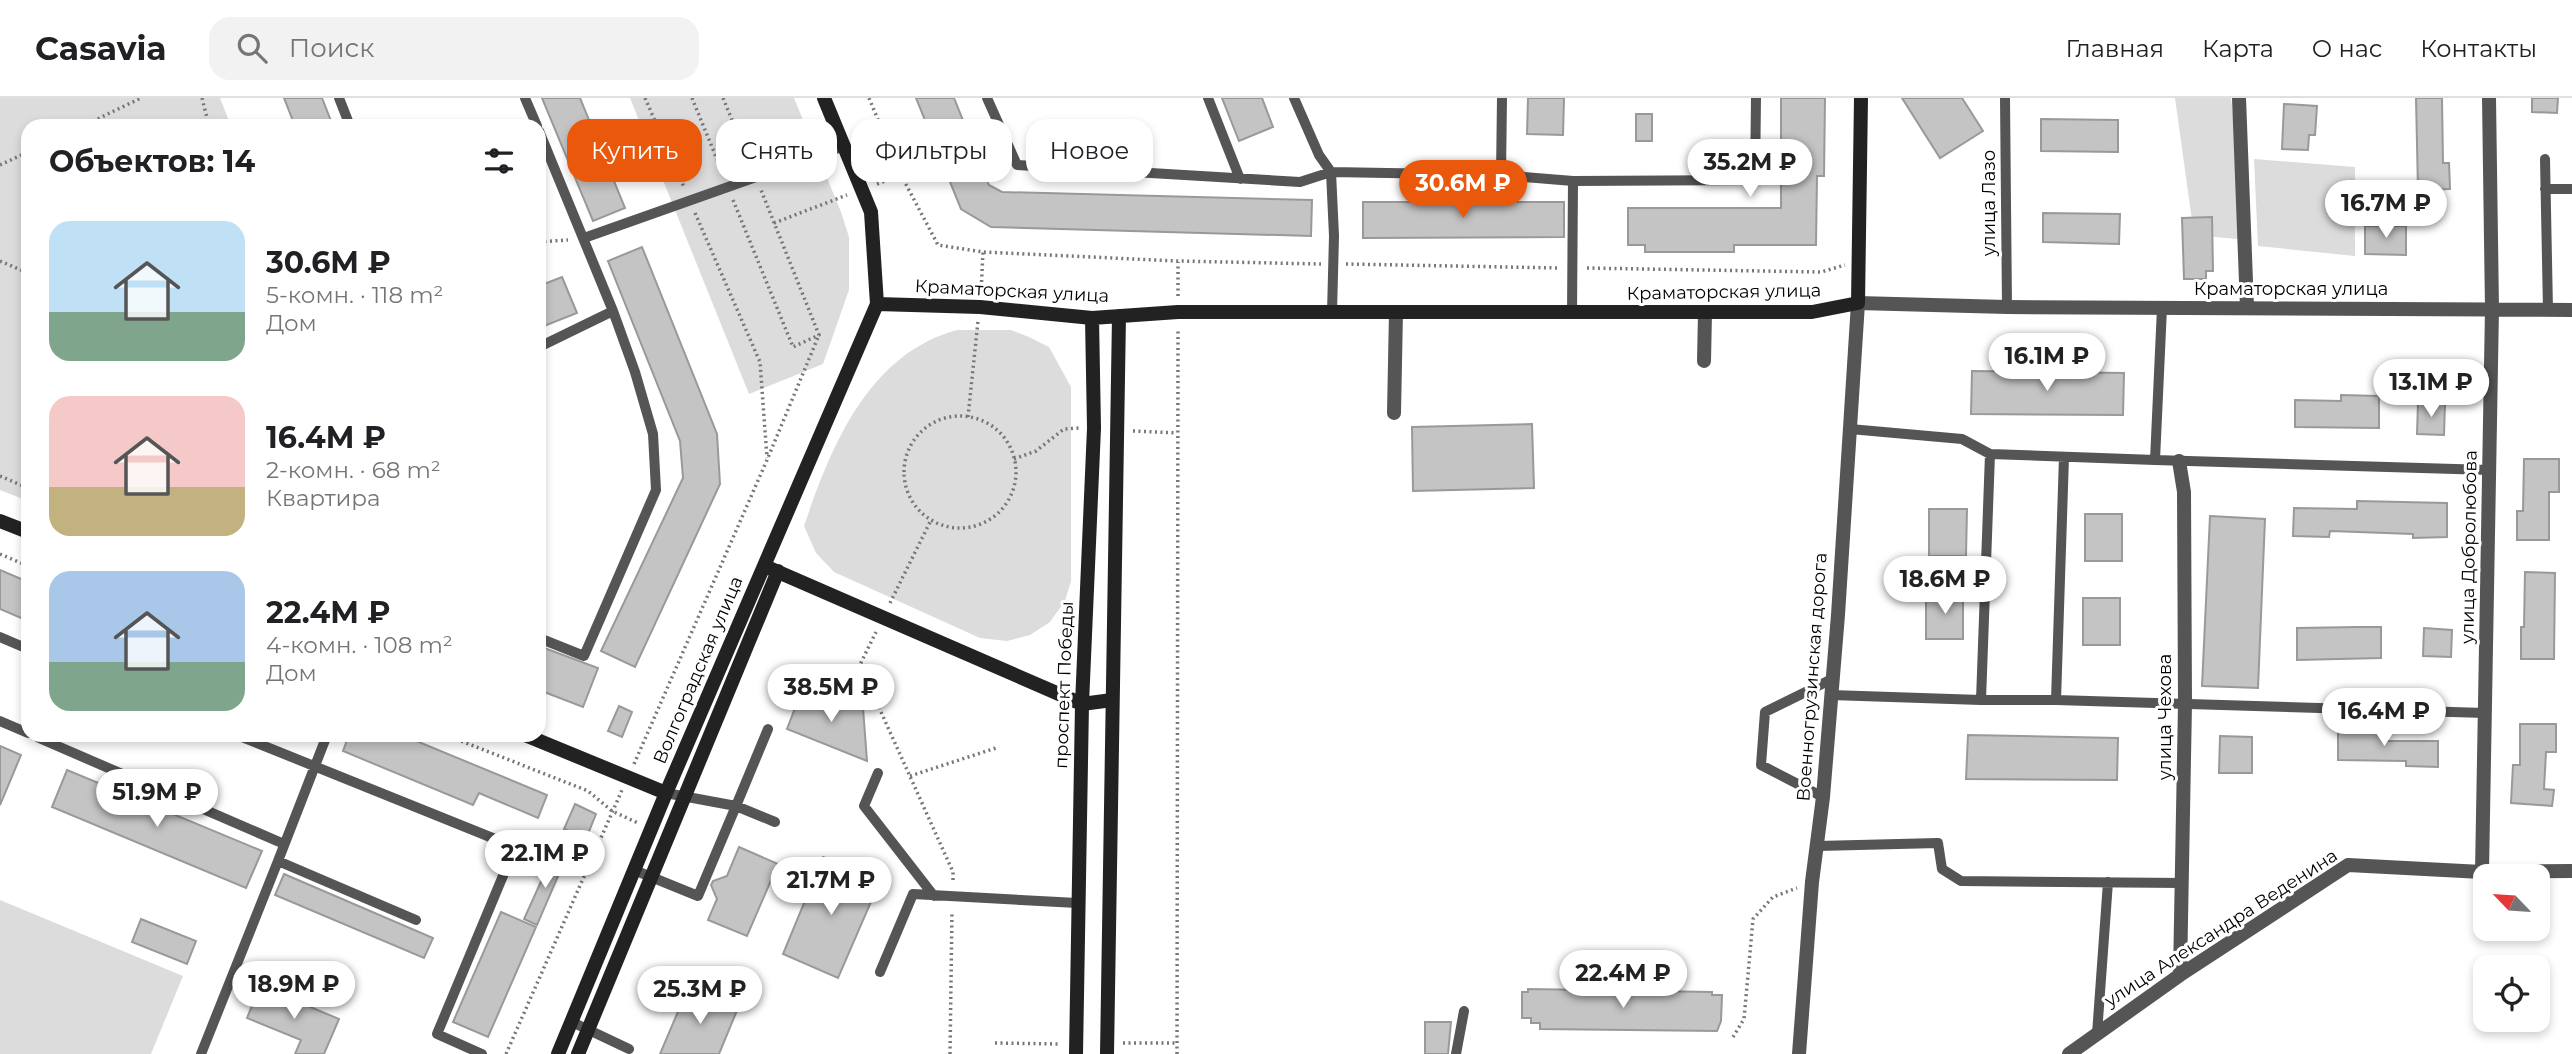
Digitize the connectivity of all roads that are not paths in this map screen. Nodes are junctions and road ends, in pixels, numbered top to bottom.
1 (339, 98) edge
2 (525, 98) edge
3 (824, 98) edge
4 (987, 98) edge
5 (1208, 98) edge
6 (1294, 98) edge
7 (1502, 98) edge
8 (1756, 98) edge
9 (1861, 98) edge
10 (2006, 98) edge
11 (2239, 98) edge
12 (2490, 98) edge
13 (347, 119) edge
14 (534, 119) edge
15 (844, 146) junction
16 (546, 148) edge
17 (2545, 159) dead end
18 (1331, 172) junction
19 (1501, 175) junction
20 (1240, 179) junction
21 (1573, 181) junction
22 (2545, 189) junction
23 (2572, 189) edge
24 (584, 238) junction
25 (1858, 303) junction
26 (877, 304) junction
27 (2007, 307) junction
28 (2162, 307) junction
29 (2247, 308) junction
30 (2492, 309) junction
31 (2548, 310) junction
32 (2572, 310) edge
33 (613, 311) junction
34 (1396, 312) junction
35 (1332, 313) junction
36 (1705, 313) junction
37 (1572, 314) junction
38 (1119, 316) junction
39 (1092, 318) junction
40 (546, 344) edge
41 (1704, 361) dead end
42 (1394, 413) dead end
43 (1850, 429) junction
44 (1990, 454) junction
45 (2064, 457) junction
46 (2155, 460) junction
47 (2179, 461) junction
48 (2489, 470) junction
49 (0, 521) edge
50 (21, 529) edge
51 (771, 568) junction
52 (0, 637) edge
53 (546, 641) edge
54 (21, 646) edge
55 (1832, 679) junction
56 (1830, 695) junction
57 (1112, 700) junction
58 (1981, 700) junction
59 (2056, 700) junction
60 (1082, 704) junction
61 (2185, 704) junction
62 (2485, 713) junction
63 (0, 721) edge
64 (21, 729) edge
65 (768, 729) dead end
66 (51, 742) edge
67 (254, 742) edge
68 (324, 742) edge
69 (542, 742) edge
70 (313, 766) junction
71 (878, 773) dead end
72 (666, 793) junction
73 (685, 796) junction
74 (1823, 797) junction
75 (736, 806) junction
76 (775, 822) dead end
77 (284, 844) junction
78 (1818, 846) junction
79 (278, 861) junction
80 (2482, 864) edge
81 (634, 870) junction
82 (2550, 871) edge
83 (2572, 871) edge
84 (2473, 872) edge
85 (652, 876) junction
86 (2108, 882) junction
87 (2183, 883) junction
88 (934, 895) junction
89 (1077, 903) junction
90 (416, 920) dead end
91 (880, 972) dead end
92 (2180, 975) junction
93 (1464, 1011) dead end
94 (572, 1022) junction
95 (589, 1029) junction
96 (2097, 1034) junction
97 (629, 1049) dead end
98 (201, 1054) edge
99 (482, 1054) edge
100 (558, 1054) edge
101 (578, 1054) edge
102 (1076, 1054) edge
103 (1107, 1054) edge
104 (1456, 1054) edge
105 (1799, 1054) edge
106 (2069, 1054) edge

1 - 13 lane
2 - 14 lane
3 - 15 main road
4 - 20 lane
5 - 20 lane
6 - 18 lane
7 - 19 lane
8 - 21 lane
9 - 25 main road
10 - 27 lane, улица Лазо
11 - 29 street
12 - 30 street, улица Добролюбова
15 - 24 lane
15 - 26 main road
16 - 24 lane
17 - 22 lane
18 - 19 lane
18 - 20 lane
18 - 35 lane
19 - 21 lane
21 - 37 lane
22 - 23 lane
22 - 31 lane
24 - 33 lane
25 - 27 street, Краматорская улица
25 - 36 main road, Краматорская улица
25 - 43 street, Военногрузинская дорога
26 - 39 main road, Краматорская улица
26 - 51 main road, Волгоградская улица
27 - 28 street, Краматорская улица
28 - 29 street, Краматорская улица
28 - 46 lane
29 - 30 street, Краматорская улица
30 - 31 street, Краматорская улица
30 - 48 street, улица Добролюбова
31 - 32 street, Краматорская улица
33 - 40 lane
33 - 53 lane
34 - 35 main road, Краматорская улица
34 - 37 main road, Краматорская улица
34 - 42 street
35 - 38 main road, Краматорская улица
36 - 37 main road, Краматорская улица
36 - 41 street
38 - 39 main road, Краматорская улица
38 - 57 main road
39 - 60 main road, проспект Победы
43 - 44 lane
43 - 55 street, Военногрузинская дорога
44 - 45 lane
44 - 58 lane
45 - 46 lane
45 - 59 lane
46 - 47 lane
47 - 48 lane
47 - 61 street, улица Чехова
48 - 62 street, улица Добролюбова
49 - 50 main road
51 - 60 main road
51 - 72 main road, Волгоградская улица
51 - 73 main road
52 - 54 lane
55 - 56 street, Военногрузинская дорога
55 - 74 lane
56 - 58 lane
56 - 74 street, Военногрузинская дорога
57 - 60 main road
57 - 103 main road
58 - 59 lane
59 - 61 lane
60 - 89 main road, проспект Победы
61 - 62 lane
61 - 87 street, улица Чехова
62 - 80 street, улица Добролюбова
63 - 64 lane
65 - 75 lane
66 - 77 lane
67 - 70 lane
68 - 70 lane
69 - 72 main road
70 - 77 lane
70 - 99 lane
71 - 88 lane
72 - 73 lane
72 - 81 main road, Волгоградская улица
73 - 75 lane
73 - 85 main road
74 - 78 street, Военногрузинская дорога
75 - 76 lane
75 - 85 lane
77 - 79 lane
78 - 86 lane
78 - 105 street, Военногрузинская дорога
79 - 90 lane
79 - 98 lane
81 - 85 lane
81 - 94 main road, Волгоградская улица
82 - 83 street, улица Александра Веденина
84 - 92 street, улица Александра Веденина
85 - 95 main road
86 - 87 lane
86 - 96 lane
87 - 92 street, улица Чехова
88 - 89 lane
88 - 91 lane
89 - 102 main road, проспект Победы
92 - 96 street, улица Александра Веденина
93 - 104 lane
94 - 95 lane
94 - 100 main road, Волгоградская улица
95 - 97 lane
95 - 101 main road
96 - 106 street, улица Александра Веденина

